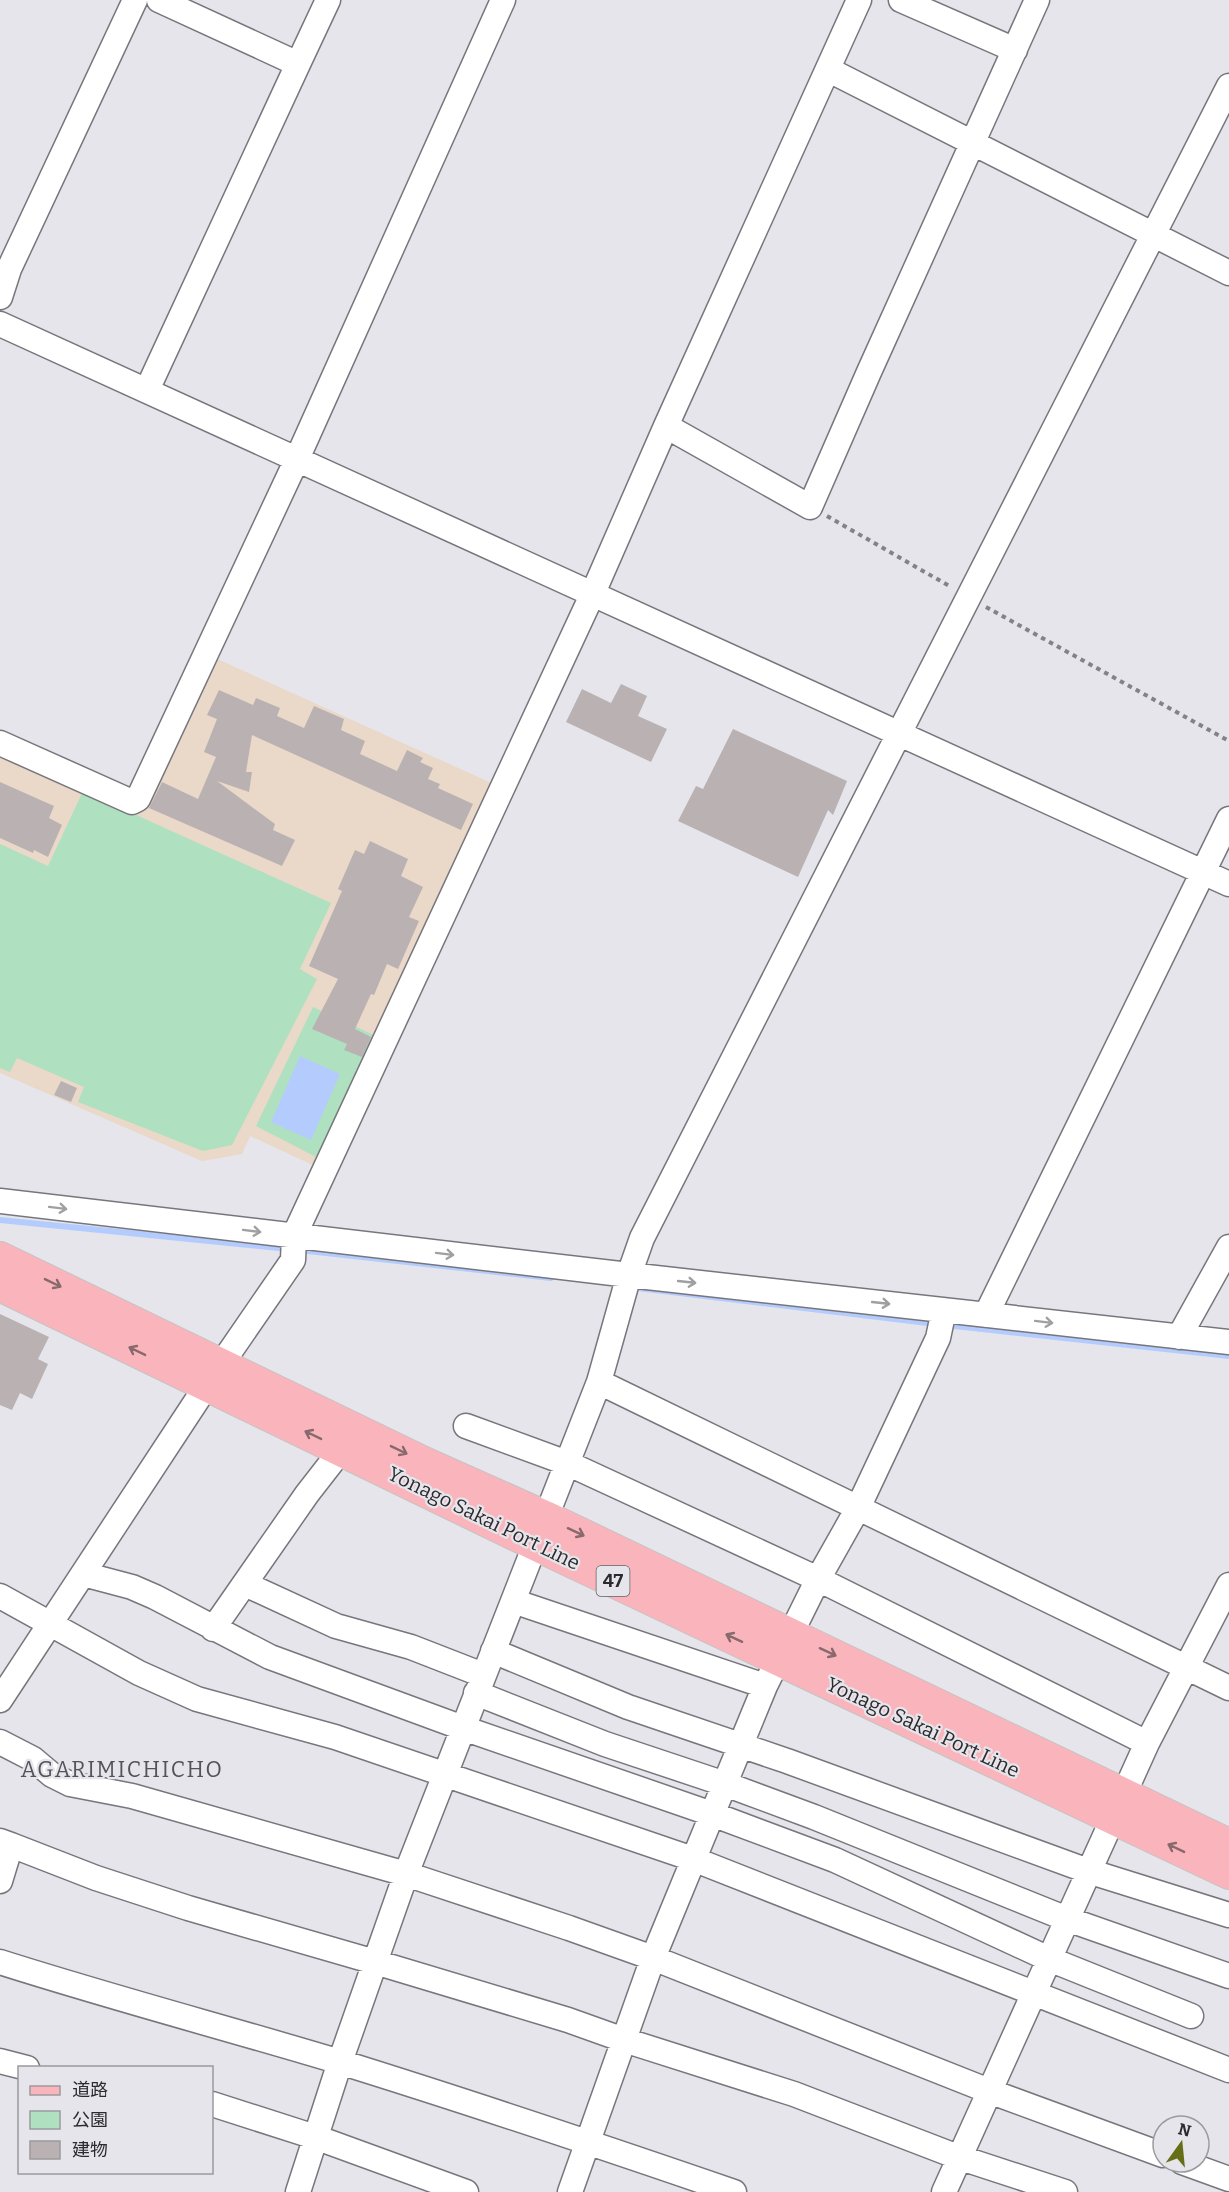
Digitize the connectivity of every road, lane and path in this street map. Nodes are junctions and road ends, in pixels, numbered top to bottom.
1 (135, 0) edge
2 (159, 0) edge
3 (328, 0) edge
4 (503, 0) edge
5 (860, 0) edge
6 (900, 0) edge
7 (1037, 0) edge
8 (1015, 50) junction
9 (298, 64) junction
10 (829, 70) junction
11 (1229, 86) edge
12 (973, 142) junction
13 (1153, 235) junction
14 (1229, 273) edge
15 (0, 297) edge
16 (0, 324) edge
17 (147, 390) junction
18 (666, 426) junction
19 (297, 459) junction
20 (810, 507) junction
21 (593, 593) junction
22 (969, 597) junction
23 (899, 735) junction
24 (1229, 741) edge
25 (0, 743) edge
26 (1229, 819) edge
27 (1202, 872) junction
28 (1229, 884) edge
29 (0, 1201) edge
30 (294, 1236) junction
31 (1229, 1247) edge
32 (0, 1258) edge
33 (629, 1275) junction
34 (0, 1285) edge
35 (944, 1310) junction
36 (986, 1315) junction
37 (1179, 1338) junction
38 (1229, 1342) edge
39 (214, 1375) junction
40 (599, 1382) junction
41 (466, 1426) dead end
42 (342, 1449) junction
43 (567, 1463) junction
44 (858, 1508) junction
45 (540, 1531) junction
46 (83, 1574) junction
47 (818, 1579) junction
48 (244, 1584) junction
49 (1229, 1585) edge
50 (0, 1596) edge
51 (513, 1601) junction
52 (49, 1623) junction
53 (213, 1629) junction
54 (493, 1651) junction
55 (777, 1660) junction
56 (1184, 1668) junction
57 (480, 1684) junction
58 (1229, 1688) edge
59 (0, 1701) edge
60 (463, 1728) junction
61 (0, 1742) edge
62 (1147, 1743) junction
63 (741, 1744) junction
64 (445, 1775) junction
65 (725, 1784) junction
66 (1119, 1805) junction
67 (712, 1814) junction
68 (5, 1843) edge
69 (1229, 1845) edge
70 (693, 1859) junction
71 (1088, 1871) junction
72 (1229, 1873) edge
73 (406, 1874) junction
74 (0, 1881) edge
75 (1229, 1915) edge
76 (1067, 1919) junction
77 (653, 1958) junction
78 (1049, 1959) junction
79 (0, 1962) edge
80 (375, 1962) junction
81 (1229, 1976) edge
82 (1034, 1994) junction
83 (1191, 2016) dead end
84 (624, 2040) junction
85 (0, 2061) edge
86 (339, 2062) junction
87 (22, 2066) edge
88 (1229, 2070) edge
89 (989, 2091) junction
90 (213, 2104) edge
91 (315, 2137) junction
92 (588, 2141) junction
93 (1151, 2151) edge
94 (958, 2157) junction
95 (1211, 2172) edge
96 (1229, 2179) edge
97 (298, 2192) edge
98 (466, 2192) edge
99 (570, 2192) edge
100 (734, 2192) edge
101 (944, 2192) edge
102 (1065, 2192) edge

1 - 15 street
2 - 9 street
3 - 9 street
4 - 19 street
5 - 10 street
6 - 8 street
7 - 8 street
8 - 12 street
9 - 17 street
10 - 12 street
10 - 18 street
11 - 13 street
12 - 13 street
12 - 20 street
13 - 14 street
13 - 22 street
16 - 17 street
17 - 19 street
18 - 20 street
18 - 21 street
19 - 21 street
19 - 25 street
20 - 22 path
21 - 23 street
21 - 30 street
22 - 23 street
22 - 24 path
23 - 27 street
23 - 33 street
26 - 27 street
27 - 28 street
27 - 36 street
29 -> 30 street
30 -> 33 street
30 - 39 street
31 - 37 street
32 -> 39 main road, Yonago Sakai Port Line / 47
33 -> 35 street
33 - 40 street
39 -> 34 main road, Yonago Sakai Port Line / 47
35 - 36 street
35 - 44 street
36 -> 37 street
37 - 38 street
42 -> 39 main road, Yonago Sakai Port Line / 47
39 -> 45 main road, Yonago Sakai Port Line / 47
39 - 46 street
40 - 43 street
40 - 44 street
41 - 43 street
42 - 45 main road, Yonago Sakai Port Line / 47
42 - 48 street
43 - 45 street
43 - 47 street
44 - 47 street
44 - 56 street
45 - 51 street
45 - 55 main road, Yonago Sakai Port Line / 47
46 - 52 street
46 - 53 street
47 - 55 street
47 - 62 street
48 - 53 street
48 - 57 street
49 - 56 street
50 - 52 street
51 - 54 street
51 - 55 street
52 - 59 street
52 - 64 street
53 - 60 street
54 - 57 street
54 - 63 street
55 - 63 street
55 - 66 main road, Yonago Sakai Port Line / 47
56 - 58 street
56 - 62 street
57 - 60 street
57 - 65 street
60 - 64 street
60 - 67 street
61 - 73 street
62 - 66 street
63 - 65 street
63 - 71 street
64 - 70 street
64 - 73 street
65 - 67 street
65 - 76 street
66 - 69 main road, Yonago Sakai Port Line / 47
66 - 71 street
72 -> 66 main road, Yonago Sakai Port Line / 47
67 - 70 street
67 - 78 street
68 - 74 street
68 - 80 street
70 - 77 street
70 - 82 street
71 - 75 street
71 - 76 street
73 - 77 street
73 - 80 street
76 - 78 street
76 - 81 street
77 - 84 street
77 - 89 street
78 - 82 street
78 - 83 street
79 - 86 street
80 - 84 street
80 - 86 street
82 - 88 street
82 - 89 street
84 - 92 street
84 - 94 street
85 - 87 street
86 - 91 street
86 - 92 street
89 - 93 street
89 - 94 street
90 - 91 street
91 - 97 street
91 - 98 street
92 - 99 street
92 - 100 street
94 - 101 street
94 - 102 street
95 - 96 street

